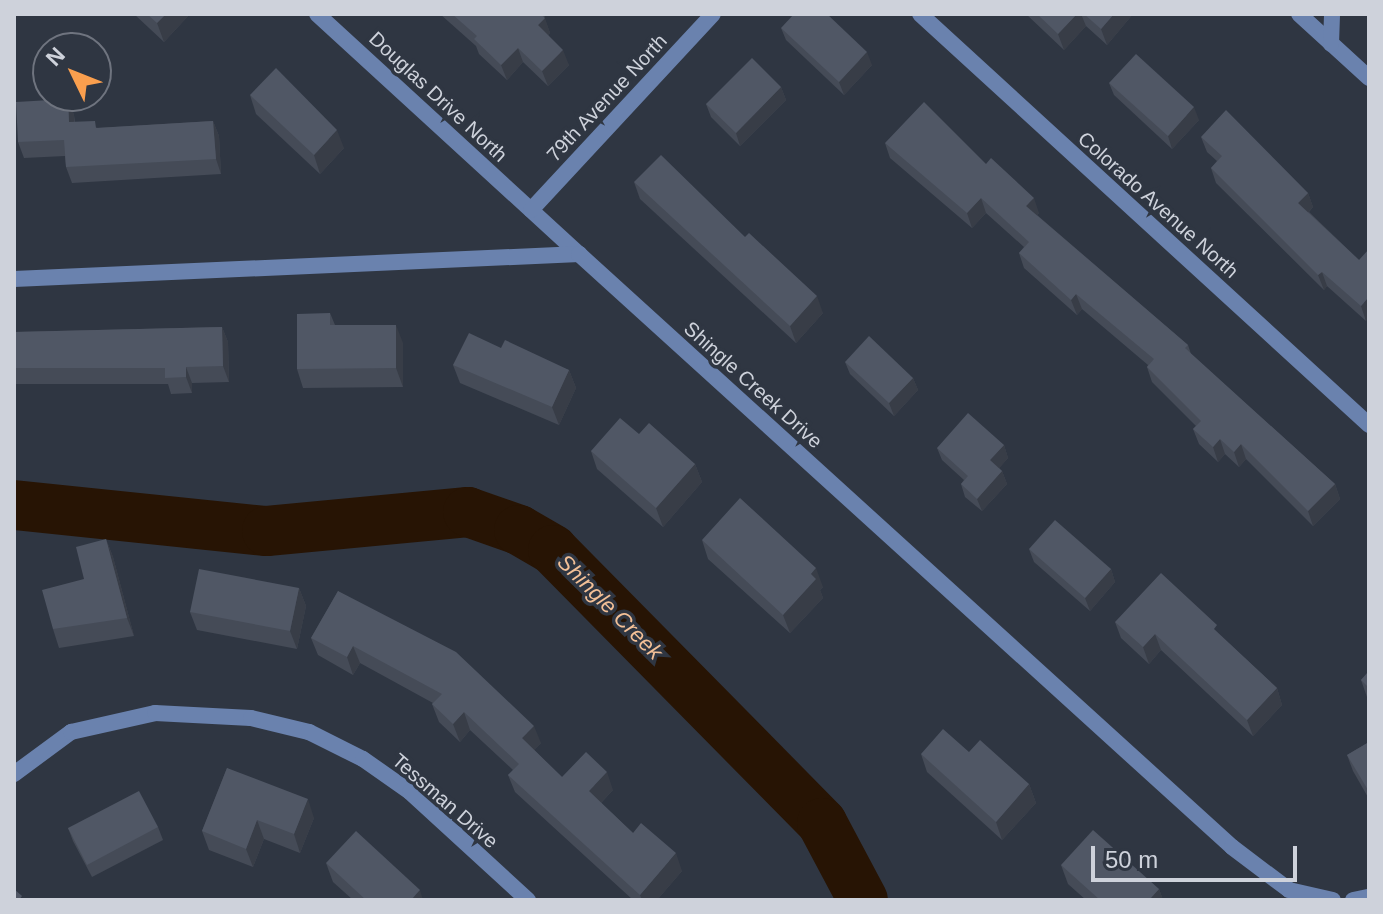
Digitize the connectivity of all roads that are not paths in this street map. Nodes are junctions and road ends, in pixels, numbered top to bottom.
1 (317, 14) edge
2 (713, 14) edge
3 (920, 14) edge
4 (1299, 14) edge
5 (1332, 14) edge
6 (1331, 44) junction
7 (1369, 78) edge
8 (531, 210) junction
9 (579, 254) junction
10 (14, 279) edge
11 (1369, 425) edge
12 (14, 774) edge
13 (1369, 897) edge
14 (528, 900) edge
15 (1333, 900) edge
16 (1353, 900) edge

1 - 8 street, Douglas Drive North
2 - 8 street, 79th Avenue North
3 - 11 street, Colorado Avenue North
4 - 6 street
5 - 6 street
6 - 7 street
8 - 9 street, Douglas Drive North
9 - 10 street
9 - 15 street, Shingle Creek Drive
12 - 14 street, Tessman Drive
13 - 16 street

